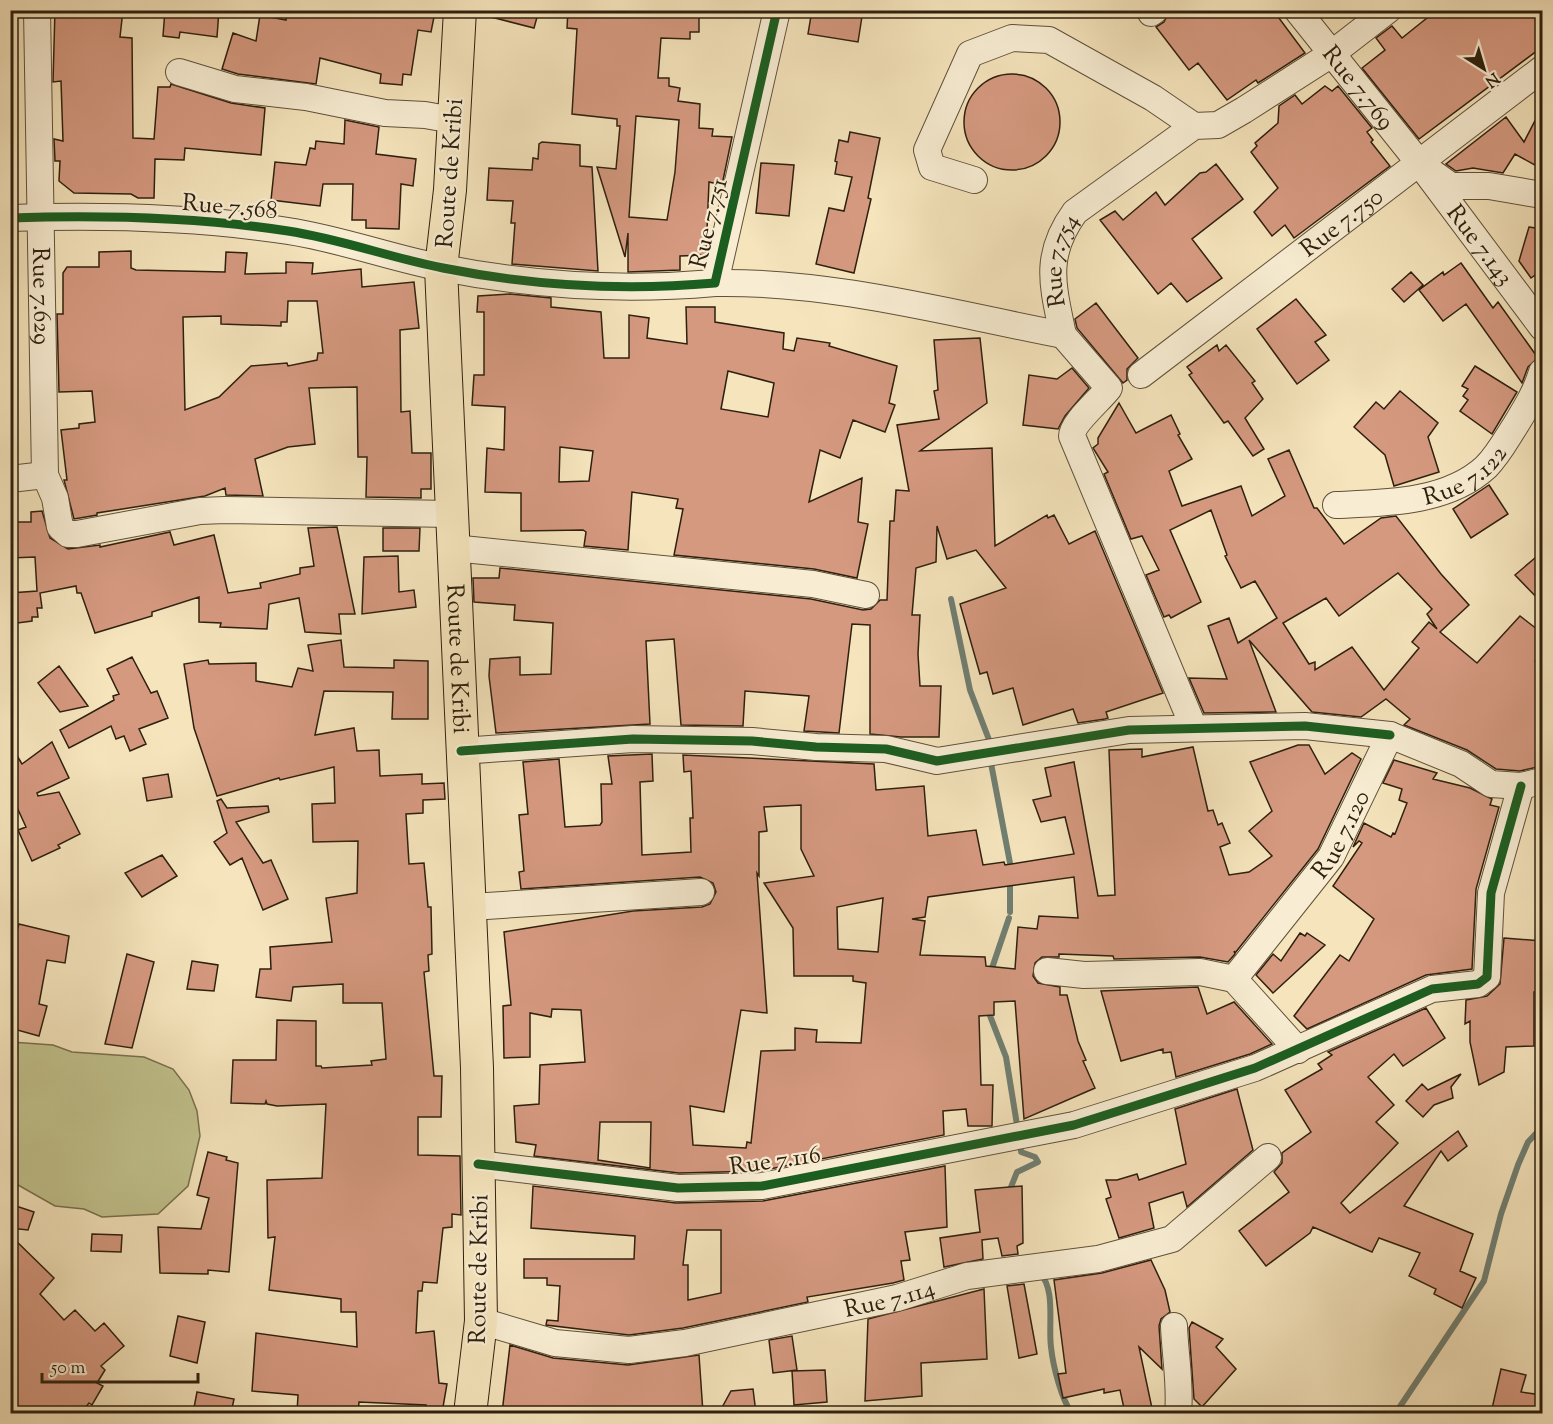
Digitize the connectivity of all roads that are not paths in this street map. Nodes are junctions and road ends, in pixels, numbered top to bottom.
1 (36, 10) edge
2 (460, 10) edge
3 (777, 10) edge
4 (1297, 10) edge
5 (1388, 10) edge
6 (1330, 55) junction
7 (1542, 69) edge
8 (179, 72) dead end
9 (453, 120) junction
10 (1194, 126) junction
11 (1420, 164) junction
12 (974, 180) dead end
13 (1542, 195) edge
14 (41, 217) junction
15 (10, 218) edge
16 (441, 268) junction
17 (715, 283) junction
18 (1542, 327) edge
19 (1063, 335) junction
20 (1542, 372) edge
21 (1141, 375) dead end
22 (45, 476) junction
23 (10, 479) edge
24 (1336, 505) dead end
25 (452, 514) junction
26 (453, 548) junction
27 (866, 595) dead end
28 (1193, 726) junction
29 (1390, 735) junction
30 (461, 751) junction
31 (1532, 783) edge
32 (701, 892) dead end
33 (471, 907) junction
34 (1047, 970) dead end
35 (1234, 979) junction
36 (1298, 1050) junction
37 (1268, 1157) dead end
38 (478, 1164) junction
39 (481, 1320) junction
40 (1174, 1326) dead end
41 (470, 1413) edge
42 (1178, 1413) edge

1 - 14 street, Rue 7.629
2 - 9 main road, Route de Kribi
3 - 17 street, Rue 7.751
4 - 6 street, Rue 7.769
5 - 6 street, Rue 7.754
6 - 10 street, Rue 7.754
6 - 11 street, Rue 7.769
7 - 11 street, Rue 7.750
8 - 9 street
9 - 16 main road, Route de Kribi
10 - 12 street
10 - 19 street, Rue 7.754
11 - 13 street
11 - 18 street, Rue 7.143
11 - 21 street, Rue 7.750
14 - 15 street, Rue 7.568
14 - 16 street, Rue 7.568
14 - 22 street, Rue 7.629
16 - 17 street, Rue 7.751
16 - 25 main road, Route de Kribi
17 - 19 street, Rue 7.754
19 - 28 street
20 - 24 street, Rue 7.122
22 - 23 street
22 - 25 street, Rue 7.629
25 - 26 main road, Route de Kribi
26 - 27 street
26 - 30 main road, Route de Kribi
28 - 29 street
28 - 30 street
29 - 31 street
29 - 35 street, Rue 7.120
30 - 33 main road, Route de Kribi
31 - 36 street, Rue 7.116
32 - 33 street
33 - 38 main road, Route de Kribi
34 - 35 street
35 - 36 street
36 - 38 street, Rue 7.116
37 - 39 street, Rue 7.114
38 - 39 main road, Route de Kribi
39 - 41 main road, Route de Kribi
40 - 42 street

